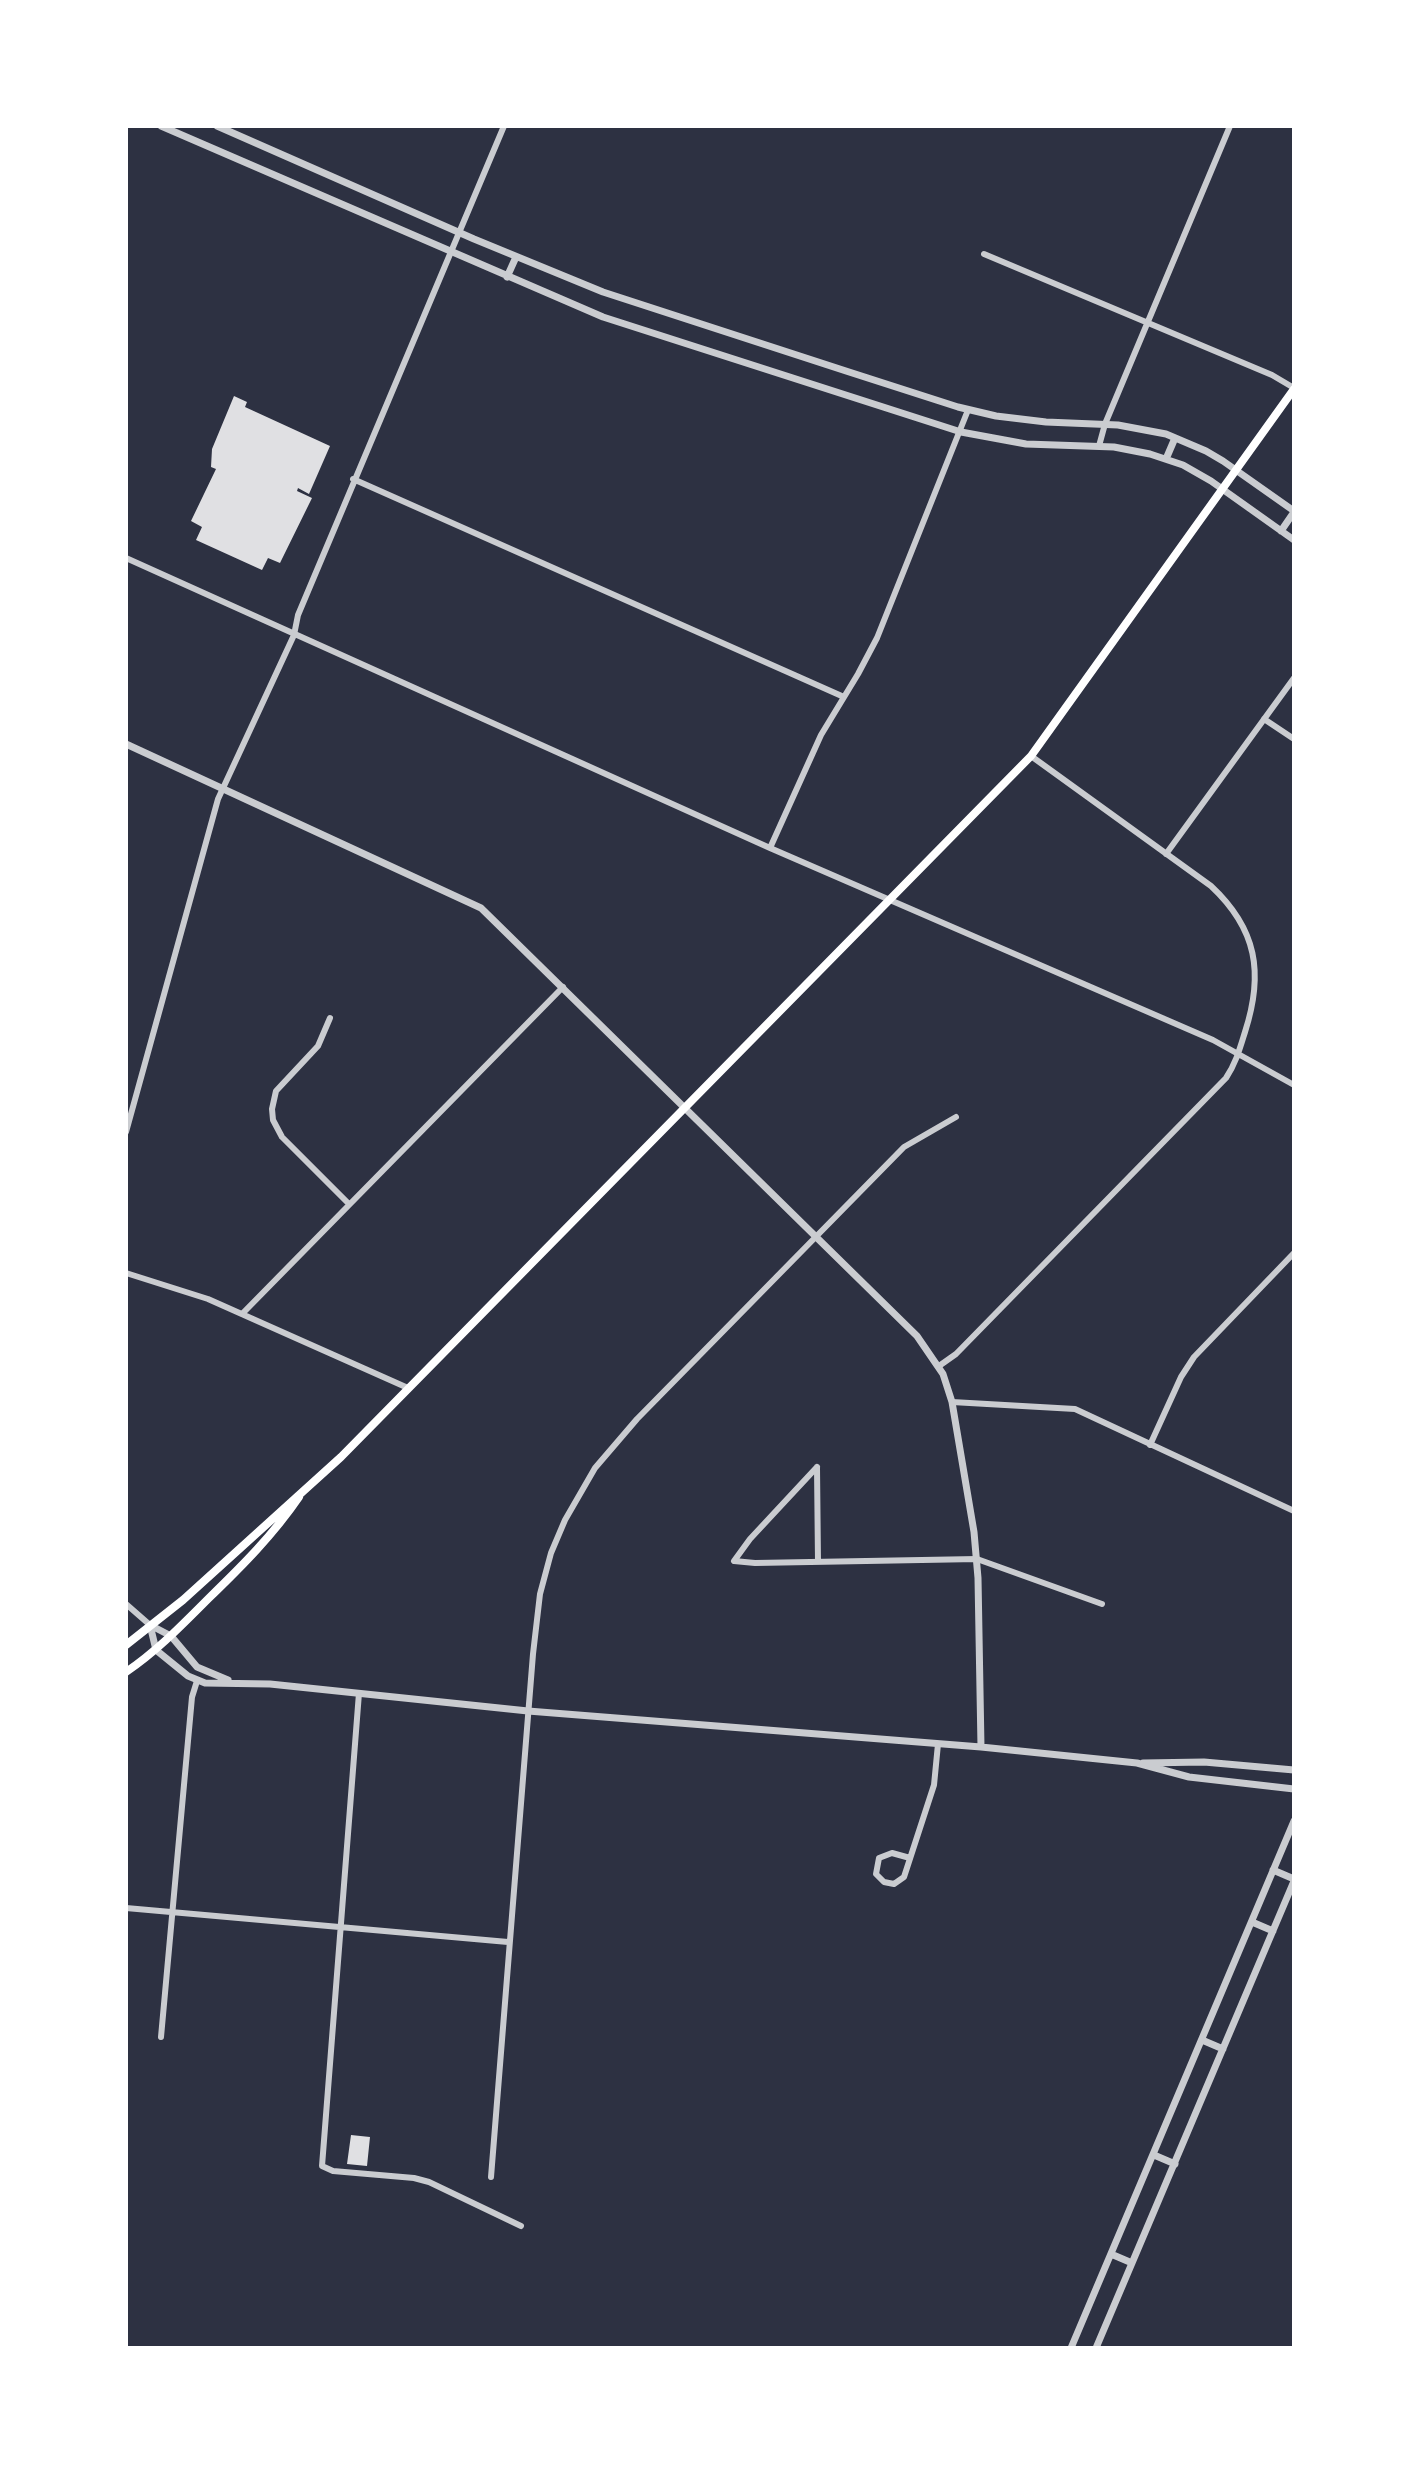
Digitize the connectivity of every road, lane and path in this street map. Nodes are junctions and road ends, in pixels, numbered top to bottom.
1 (161, 126) edge
2 (217, 126) edge
3 (504, 126) edge
4 (1230, 126) edge
5 (393, 204) junction
6 (385, 223) junction
7 (458, 232) junction
8 (450, 251) junction
9 (984, 254) dead end
10 (516, 257) junction
11 (507, 277) junction
12 (1147, 322) junction
13 (1294, 388) edge
14 (968, 410) junction
15 (1105, 424) junction
16 (961, 432) junction
17 (1175, 438) junction
18 (1099, 446) junction
19 (1166, 459) junction
20 (1236, 470) junction
21 (353, 479) junction
22 (1223, 489) junction
23 (1294, 512) edge
24 (1281, 531) junction
25 (1294, 540) edge
26 (126, 558) edge
27 (294, 635) junction
28 (1294, 678) edge
29 (844, 697) junction
30 (1264, 719) junction
31 (1294, 739) edge
32 (126, 744) edge
33 (1031, 756) junction
34 (222, 788) junction
35 (770, 848) junction
36 (1166, 854) junction
37 (891, 899) junction
38 (563, 987) junction
39 (330, 1018) dead end
40 (1239, 1053) junction
41 (1294, 1085) edge
42 (685, 1107) junction
43 (956, 1117) dead end
44 (126, 1132) edge
45 (349, 1204) junction
46 (816, 1236) junction
47 (1294, 1253) edge
48 (126, 1273) edge
49 (242, 1314) junction
50 (939, 1366) junction
51 (408, 1388) junction
52 (952, 1402) junction
53 (1150, 1445) junction
54 (307, 1487) junction
55 (1294, 1511) edge
56 (977, 1559) junction
57 (818, 1562) junction
58 (126, 1604) edge
59 (1102, 1604) dead end
60 (150, 1625) junction
61 (171, 1636) junction
62 (126, 1645) edge
63 (156, 1650) junction
64 (126, 1672) edge
65 (197, 1681) junction
66 (232, 1682) junction
67 (359, 1693) junction
68 (528, 1711) junction
69 (938, 1744) junction
70 (981, 1747) junction
71 (1204, 1762) junction
72 (1137, 1763) junction
73 (1255, 1766) junction
74 (1294, 1770) edge
75 (1203, 1778) junction
76 (1253, 1785) junction
77 (1294, 1789) edge
78 (1294, 1821) edge
79 (910, 1858) junction
80 (1273, 1870) junction
81 (1294, 1880) edge
82 (126, 1908) edge
83 (172, 1912) junction
84 (1252, 1922) junction
85 (340, 1927) junction
86 (1273, 1931) junction
87 (508, 1942) junction
88 (161, 2037) dead end
89 (1202, 2040) junction
90 (1223, 2049) junction
91 (1154, 2155) junction
92 (1175, 2164) junction
93 (491, 2177) dead end
94 (521, 2226) dead end
95 (1111, 2254) junction
96 (1132, 2263) junction
97 (1071, 2348) edge
98 (1096, 2348) edge

1 - 6 street
2 - 5 street
3 - 7 street
4 - 12 street
5 - 6 street
5 - 7 street
6 - 8 street
7 - 8 street
7 - 10 street
8 - 11 street
8 - 21 street
9 - 12 street
10 - 11 street
10 - 14 street
11 - 16 street
12 - 13 street
12 - 15 street
13 - 20 main road
14 - 15 street
14 - 16 street
15 - 17 street
15 - 18 street
16 - 18 street
16 - 29 street
17 - 19 street
17 - 20 street
18 - 19 street
19 - 22 street
20 - 22 main road
20 - 23 street
21 - 27 street
21 - 29 street
22 - 24 street
22 - 33 main road
23 - 24 street
24 - 25 street
26 - 27 street
27 - 34 street
27 - 35 street
28 - 30 street
29 - 35 street
30 - 31 street
30 - 36 street
32 - 34 street
33 - 36 street
33 - 37 main road
34 - 38 street
34 - 44 street
35 - 37 street
36 - 40 street
37 - 40 street
37 - 42 main road
38 - 42 street
38 - 45 street
39 - 45 street
40 - 41 street
40 - 50 street
42 - 46 street
42 - 51 main road
43 - 46 street
45 - 49 street
46 - 50 street
46 - 68 street
47 - 53 street
48 - 49 street
49 - 51 street
50 - 52 street
51 - 54 main road
52 - 53 street
52 - 56 street
53 - 55 street
54 - 60 main road
54 - 61 main road
56 - 57 street
56 - 59 street
56 - 70 street
57 - 57 street
58 - 60 street
60 - 61 street
60 - 62 main road
60 - 63 street
61 - 63 main road
61 - 66 street
63 - 64 main road
63 - 65 street
65 - 66 street
65 - 83 street
66 - 67 street
67 - 68 street
67 - 85 street
68 - 69 street
68 - 87 street
69 - 70 street
69 - 79 street
70 - 72 street
71 - 72 street
71 - 73 street
71 - 75 street
72 - 75 street
73 - 74 street
73 - 76 street
75 - 76 street
76 - 77 street
78 - 80 street
79 - 79 street
80 - 81 street
80 - 84 street
81 - 86 street
82 - 83 street
83 - 85 street
83 - 88 street
84 - 86 street
84 - 89 street
85 - 87 street
85 - 94 street
86 - 90 street
87 - 93 street
89 - 90 street
89 - 91 street
90 - 92 street
91 - 92 street
91 - 95 street
92 - 96 street
95 - 96 street
95 - 97 street
96 - 98 street

